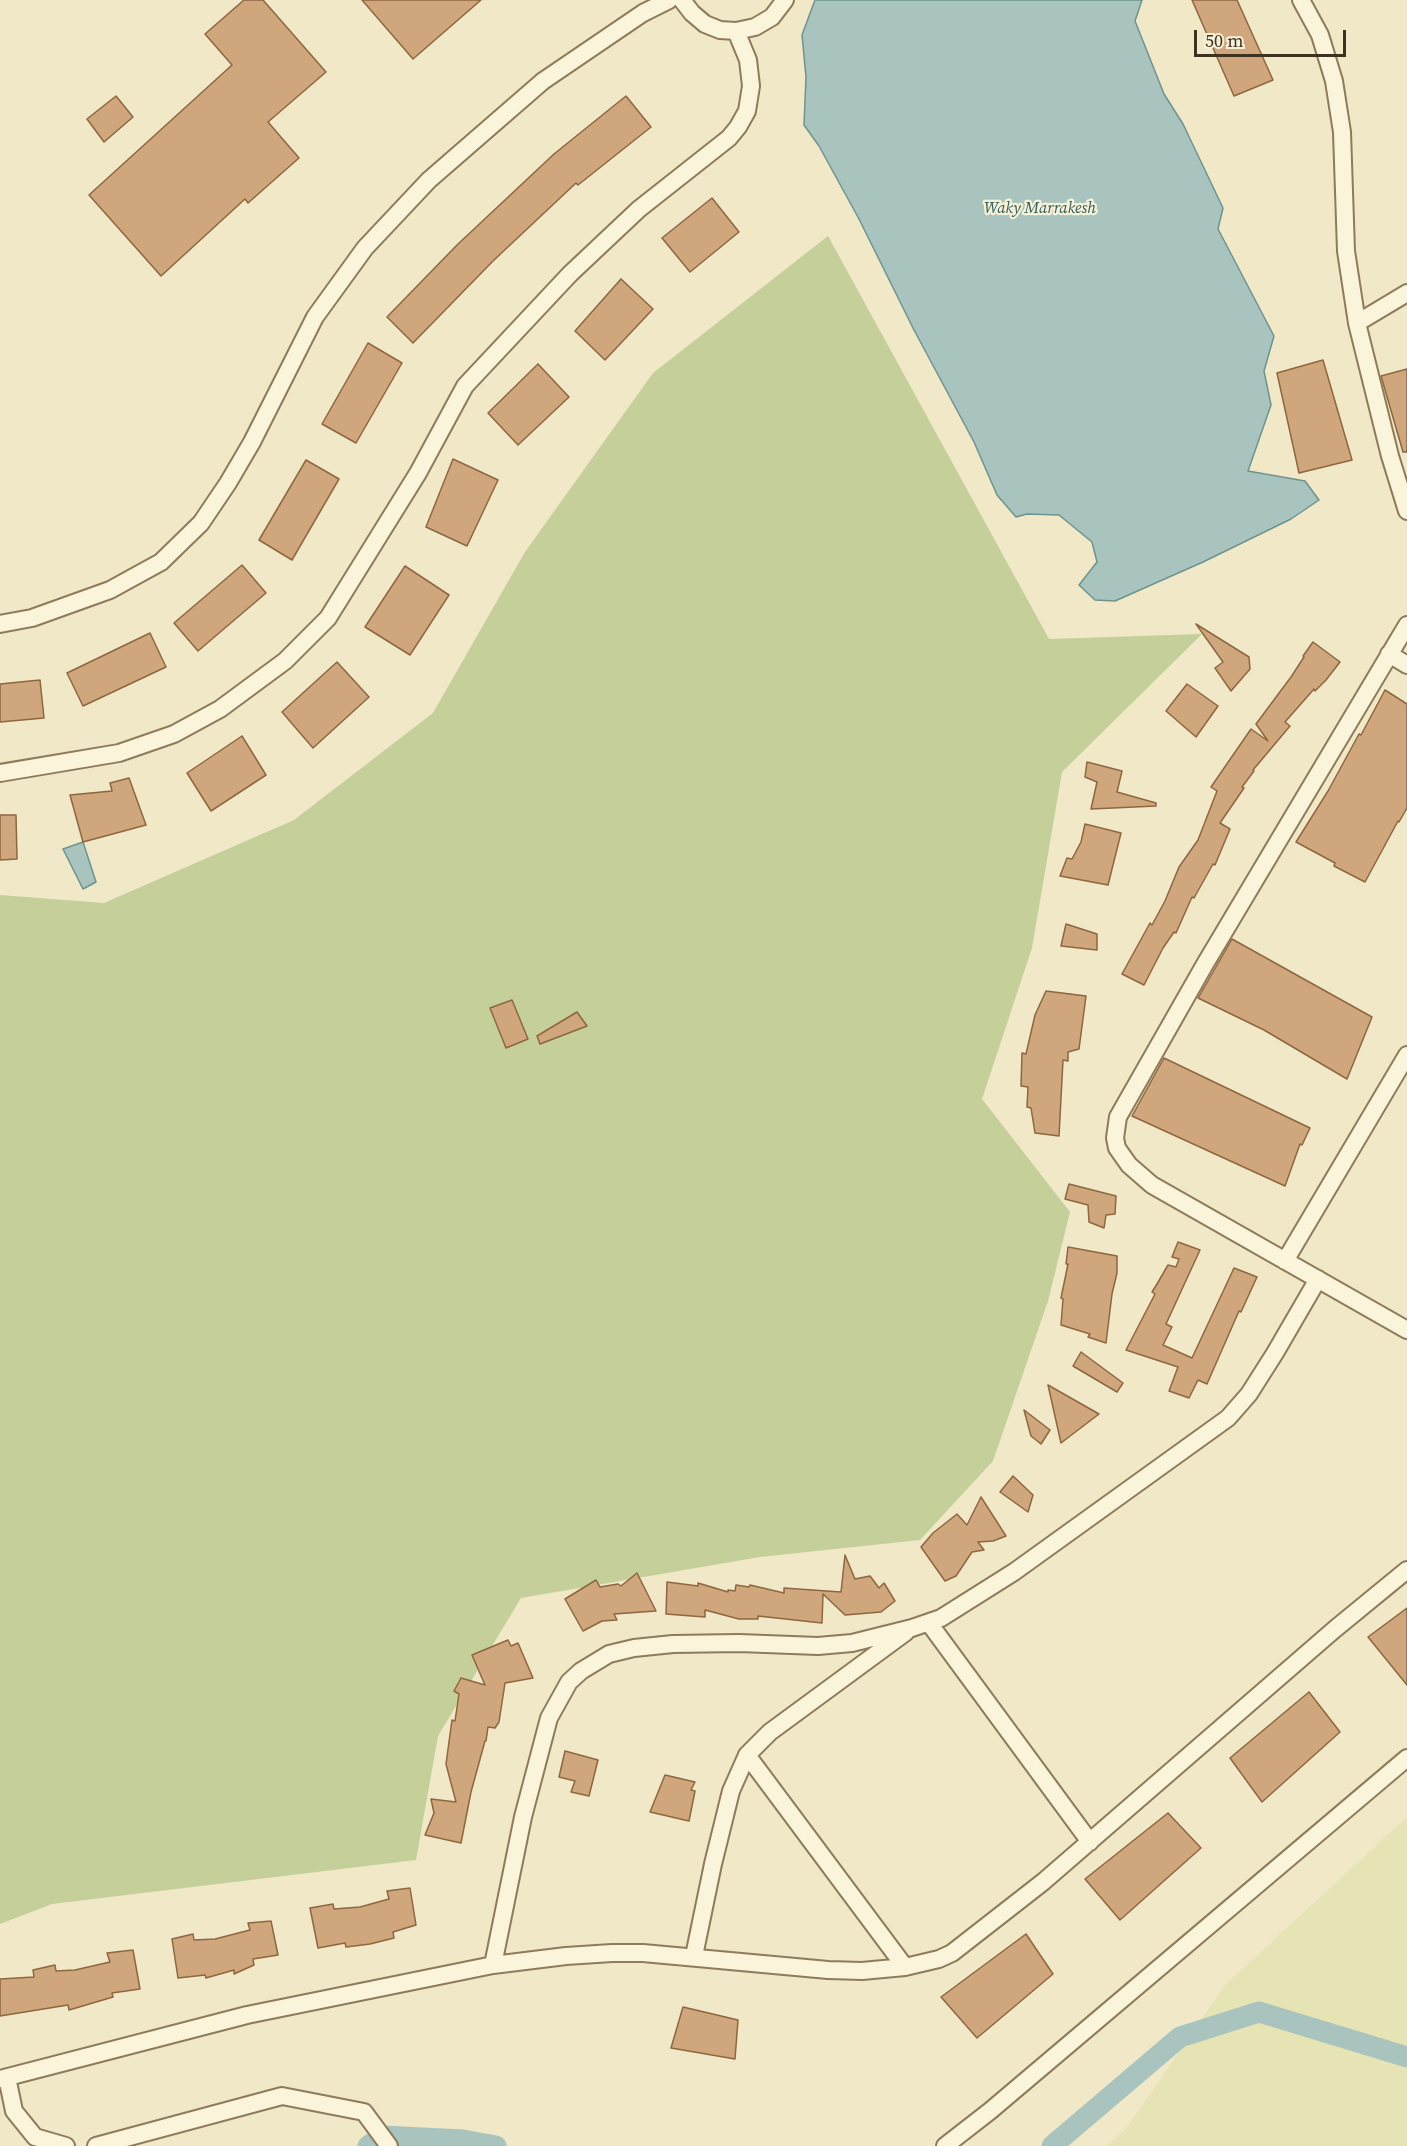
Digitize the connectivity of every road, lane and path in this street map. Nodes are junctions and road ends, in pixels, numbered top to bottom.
1 (669, 0) edge
2 (682, 0) edge
3 (785, 0) edge
4 (1301, 0) edge
5 (736, 31) junction
6 (1407, 293) edge
7 (1357, 323) junction
8 (1407, 511) edge
9 (0, 624) edge
10 (1407, 625) edge
11 (1389, 654) junction
12 (1407, 665) edge
13 (0, 773) edge
14 (1407, 1055) edge
15 (1402, 1075) edge
16 (1285, 1261) junction
17 (1318, 1279) junction
18 (1407, 1330) edge
19 (1407, 1570) edge
20 (920, 1625) junction
21 (747, 1755) junction
22 (1407, 1758) edge
23 (1090, 1842) junction
24 (694, 1956) junction
25 (493, 1965) junction
26 (905, 1967) junction
27 (4, 2078) edge
28 (66, 2146) edge
29 (96, 2146) edge
30 (389, 2146) edge
31 (945, 2146) edge

1 - 9 street
2 - 5 street
3 - 5 street
4 - 7 street
5 - 13 street
6 - 7 street
7 - 8 street
10 - 11 street
11 - 12 street
11 - 16 street
14 - 15 street
15 - 16 street
16 - 17 street
17 - 18 street
17 - 20 street
19 - 23 street
20 - 21 street
20 - 23 street
20 - 25 street
21 - 24 street
21 - 26 street
22 - 31 street
23 - 26 street
24 - 25 street
24 - 26 street
25 - 27 street
27 - 28 street
29 - 30 street

